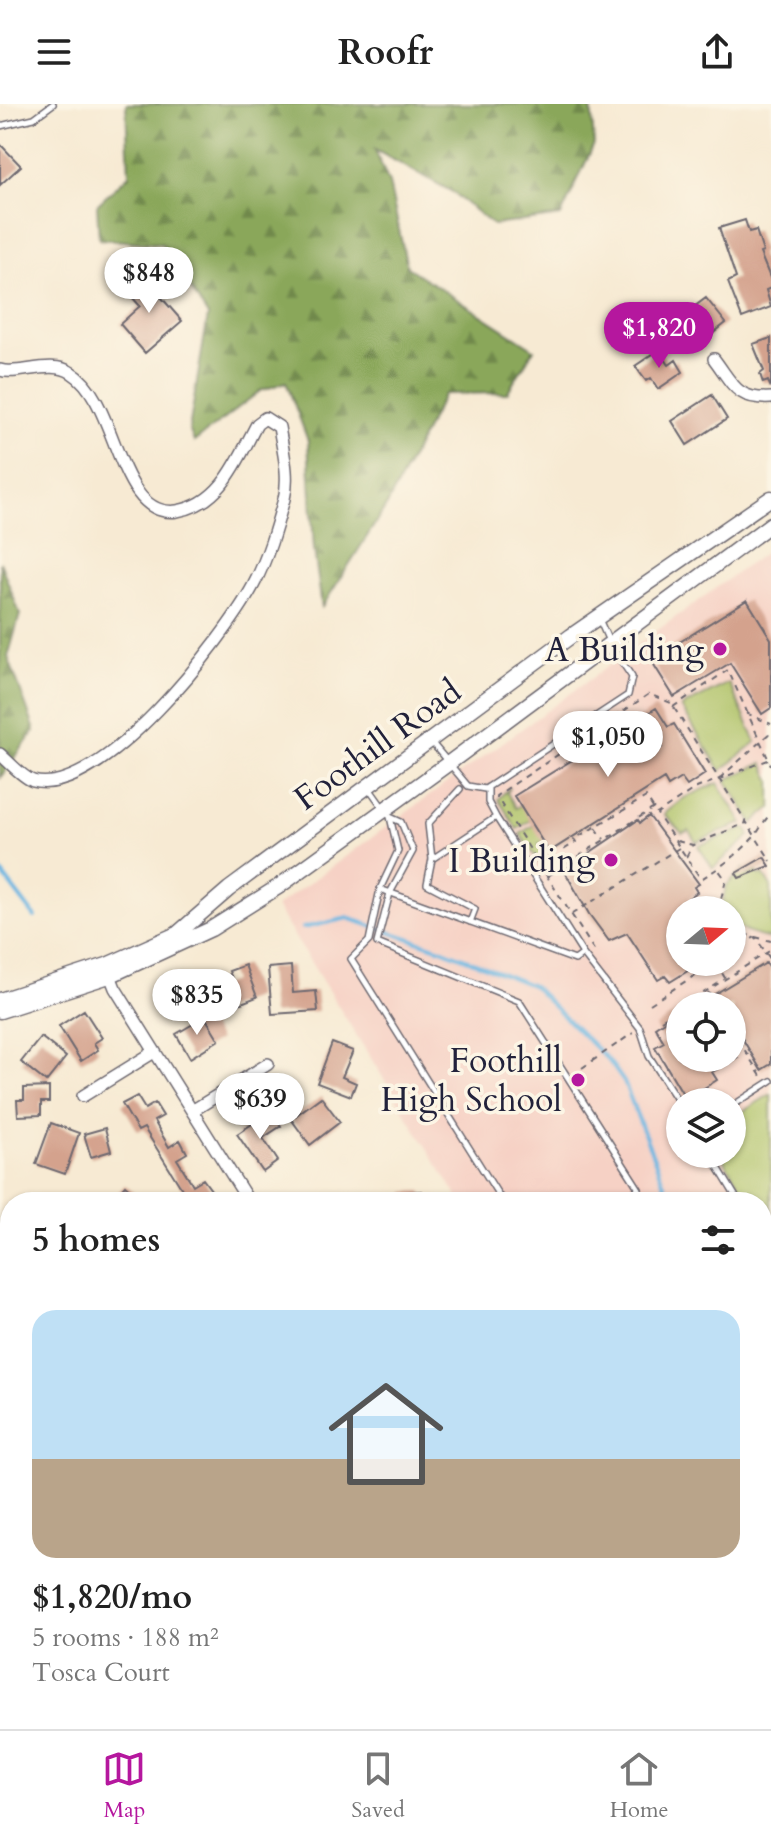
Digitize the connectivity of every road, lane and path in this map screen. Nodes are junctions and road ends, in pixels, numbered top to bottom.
1 (53, 104) edge
2 (0, 126) edge
3 (714, 359) dead end
4 (0, 370) edge
5 (771, 398) edge
6 (771, 498) edge
7 (771, 524) edge
8 (598, 617) junction
9 (611, 646) junction
10 (673, 707) junction
11 (745, 712) junction
12 (771, 724) edge
13 (771, 732) edge
14 (431, 742) junction
15 (759, 743) junction
16 (0, 754) edge
17 (768, 760) junction
18 (449, 763) junction
19 (771, 765) edge
20 (719, 779) junction
21 (489, 786) junction
22 (369, 788) junction
23 (460, 789) dead end
24 (654, 808) junction
25 (387, 813) junction
26 (657, 814) junction
27 (771, 814) edge
28 (496, 817) junction
29 (746, 822) junction
30 (596, 826) junction
31 (755, 836) junction
32 (604, 840) junction
33 (675, 841) junction
34 (693, 845) junction
35 (679, 847) junction
36 (686, 857) junction
37 (432, 859) junction
38 (572, 860) junction
39 (771, 861) edge
40 (718, 869) junction
41 (547, 876) junction
42 (380, 889) junction
43 (390, 893) junction
44 (722, 896) edge
45 (571, 915) junction
46 (470, 922) junction
47 (746, 935) edge
48 (755, 937) junction
49 (771, 941) edge
50 (746, 943) edge
51 (594, 950) dead end
52 (771, 950) edge
53 (767, 953) junction
54 (583, 954) junction
55 (771, 960) edge
56 (108, 970) junction
57 (693, 976) edge
58 (724, 976) edge
59 (726, 979) junction
60 (708, 991) edge
61 (0, 1000) edge
62 (650, 1004) dead end
63 (0, 1011) edge
64 (666, 1017) edge
65 (661, 1020) dead end
66 (640, 1028) junction
67 (746, 1050) edge
68 (154, 1052) junction
69 (268, 1064) dead end
70 (582, 1068) dead end
71 (769, 1083) edge
72 (670, 1088) edge
73 (83, 1096) dead end
74 (746, 1097) edge
75 (192, 1111) junction
76 (718, 1168) edge
77 (242, 1192) edge
78 (497, 1192) edge
79 (634, 1192) edge
80 (733, 1192) edge

1 - 2 lane
3 - 5 street
4 - 16 street
6 - 8 main road, Foothill Road
7 - 9 main road, Foothill Road
8 - 9 lane
8 - 14 main road, Foothill Road
9 - 18 main road, Foothill Road
9 - 21 lane
10 - 11 path
10 - 20 path
10 - 41 path
11 - 12 path
11 - 15 path
13 - 15 path
14 - 18 lane
14 - 22 main road, Foothill Road
15 - 17 path
15 - 20 path
17 - 19 path
17 - 20 path
18 - 21 lane
18 - 25 main road, Foothill Road
20 - 26 path
20 - 29 path
21 - 28 lane
22 - 25 lane
22 - 56 main road, Foothill Road
23 - 37 lane
24 - 26 path
24 - 30 path
24 - 32 path
25 - 42 lane
25 - 43 lane
25 - 56 main road, Foothill Road
26 - 33 path
27 - 31 path
28 - 37 lane
28 - 54 lane
29 - 31 path
29 - 34 path
30 - 32 path
30 - 38 path
31 - 39 path
31 - 40 path
32 - 38 path
33 - 34 path
33 - 35 path
34 - 36 path
35 - 36 path
35 - 45 path
36 - 40 path
37 - 46 lane
38 - 41 path
40 - 44 path
41 - 45 path
42 - 43 lane
42 - 78 lane
43 - 46 lane
43 - 79 lane
45 - 51 path
46 - 54 lane
47 - 48 path
48 - 49 path
48 - 50 path
48 - 53 path
52 - 53 path
53 - 55 path
53 - 59 path
54 - 66 lane
56 - 61 main road, Foothill Road
56 - 63 main road, Foothill Road
56 - 68 street
57 - 62 path
58 - 59 path
59 - 60 path
64 - 65 path
66 - 70 path
66 - 72 lane
67 - 71 path
68 - 73 street
68 - 75 street
69 - 75 street
71 - 74 lane
75 - 77 street
76 - 80 lane

